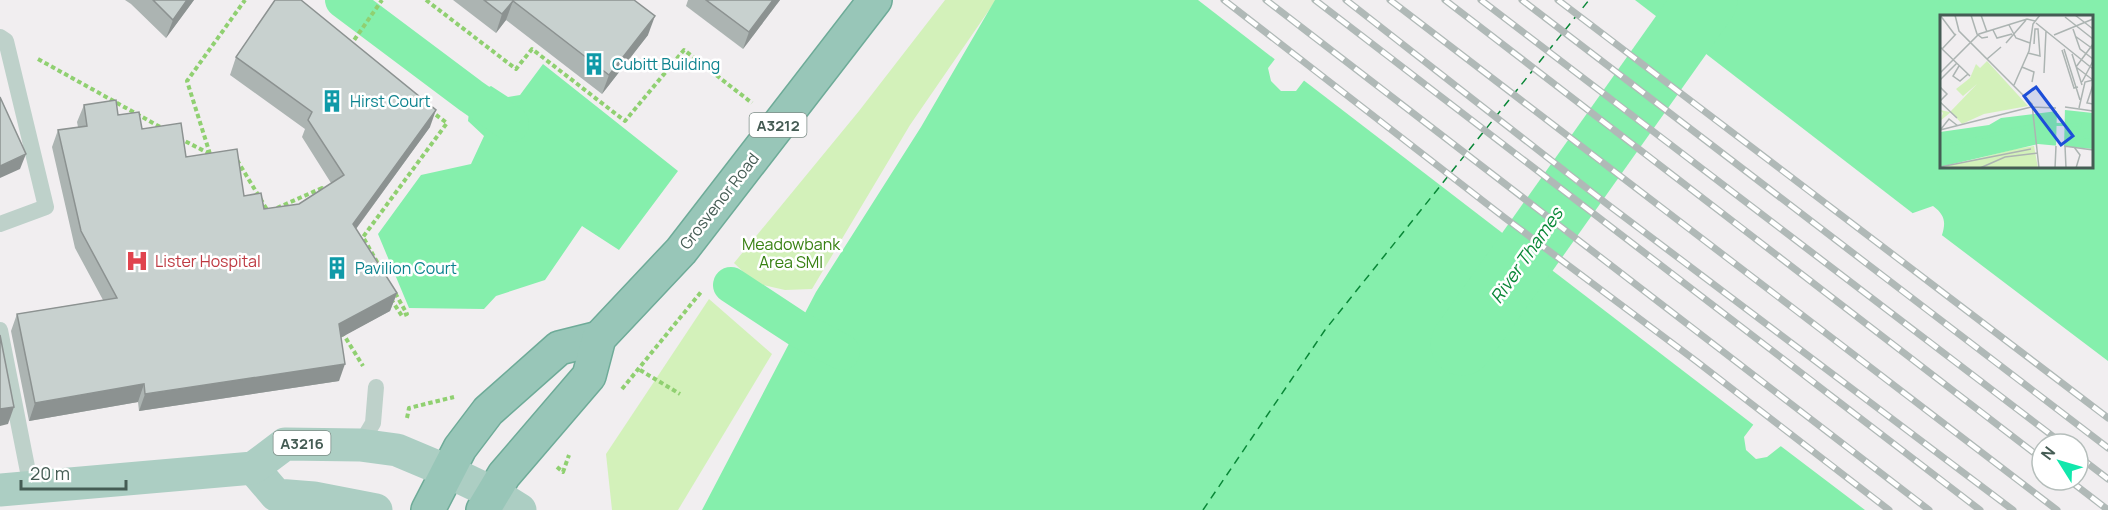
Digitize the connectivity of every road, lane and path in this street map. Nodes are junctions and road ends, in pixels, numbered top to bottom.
1 (245, 0) edge
2 (382, 0) edge
3 (426, 0) edge
4 (875, 0) edge
5 (3, 39) edge
6 (358, 53) edge
7 (737, 92) dead end
8 (429, 109) edge
9 (210, 155) junction
10 (219, 156) edge
11 (228, 158) edge
12 (328, 197) edge
13 (268, 212) junction
14 (274, 222) edge
15 (0, 224) edge
16 (355, 232) edge
17 (363, 237) junction
18 (385, 276) edge
19 (390, 285) edge
20 (701, 292) dead end
21 (389, 296) edge
22 (336, 323) edge
23 (0, 330) edge
24 (599, 338) junction
25 (640, 370) junction
26 (376, 387) junction
27 (680, 394) dead end
28 (616, 396) dead end
29 (410, 408) dead end
30 (360, 445) junction
31 (253, 468) junction
32 (447, 471) junction
33 (16, 489) edge
34 (499, 504) edge
35 (376, 510) edge
36 (428, 510) edge

1 - 9 path
2 - 6 path
3 - 7 path
4 - 24 highway, Grosvenor Road / A3212
5 - 9 path
5 - 15 lane
8 - 17 path
9 - 10 path
11 - 13 path
12 - 13 path
13 - 14 path
16 - 17 path
17 - 18 path
19 - 21 path
20 - 25 path
22 - 26 path
23 - 33 lane
24 - 32 highway
24 - 34 highway, Grosvenor Road / A3212
25 - 27 path
25 - 28 path
26 - 29 path
26 - 30 lane
30 - 31 main road, A3216
30 - 32 main road, A3216
31 - 33 main road, A3216
31 - 35 main road, A3216
32 - 34 main road, A3216
32 - 36 highway

